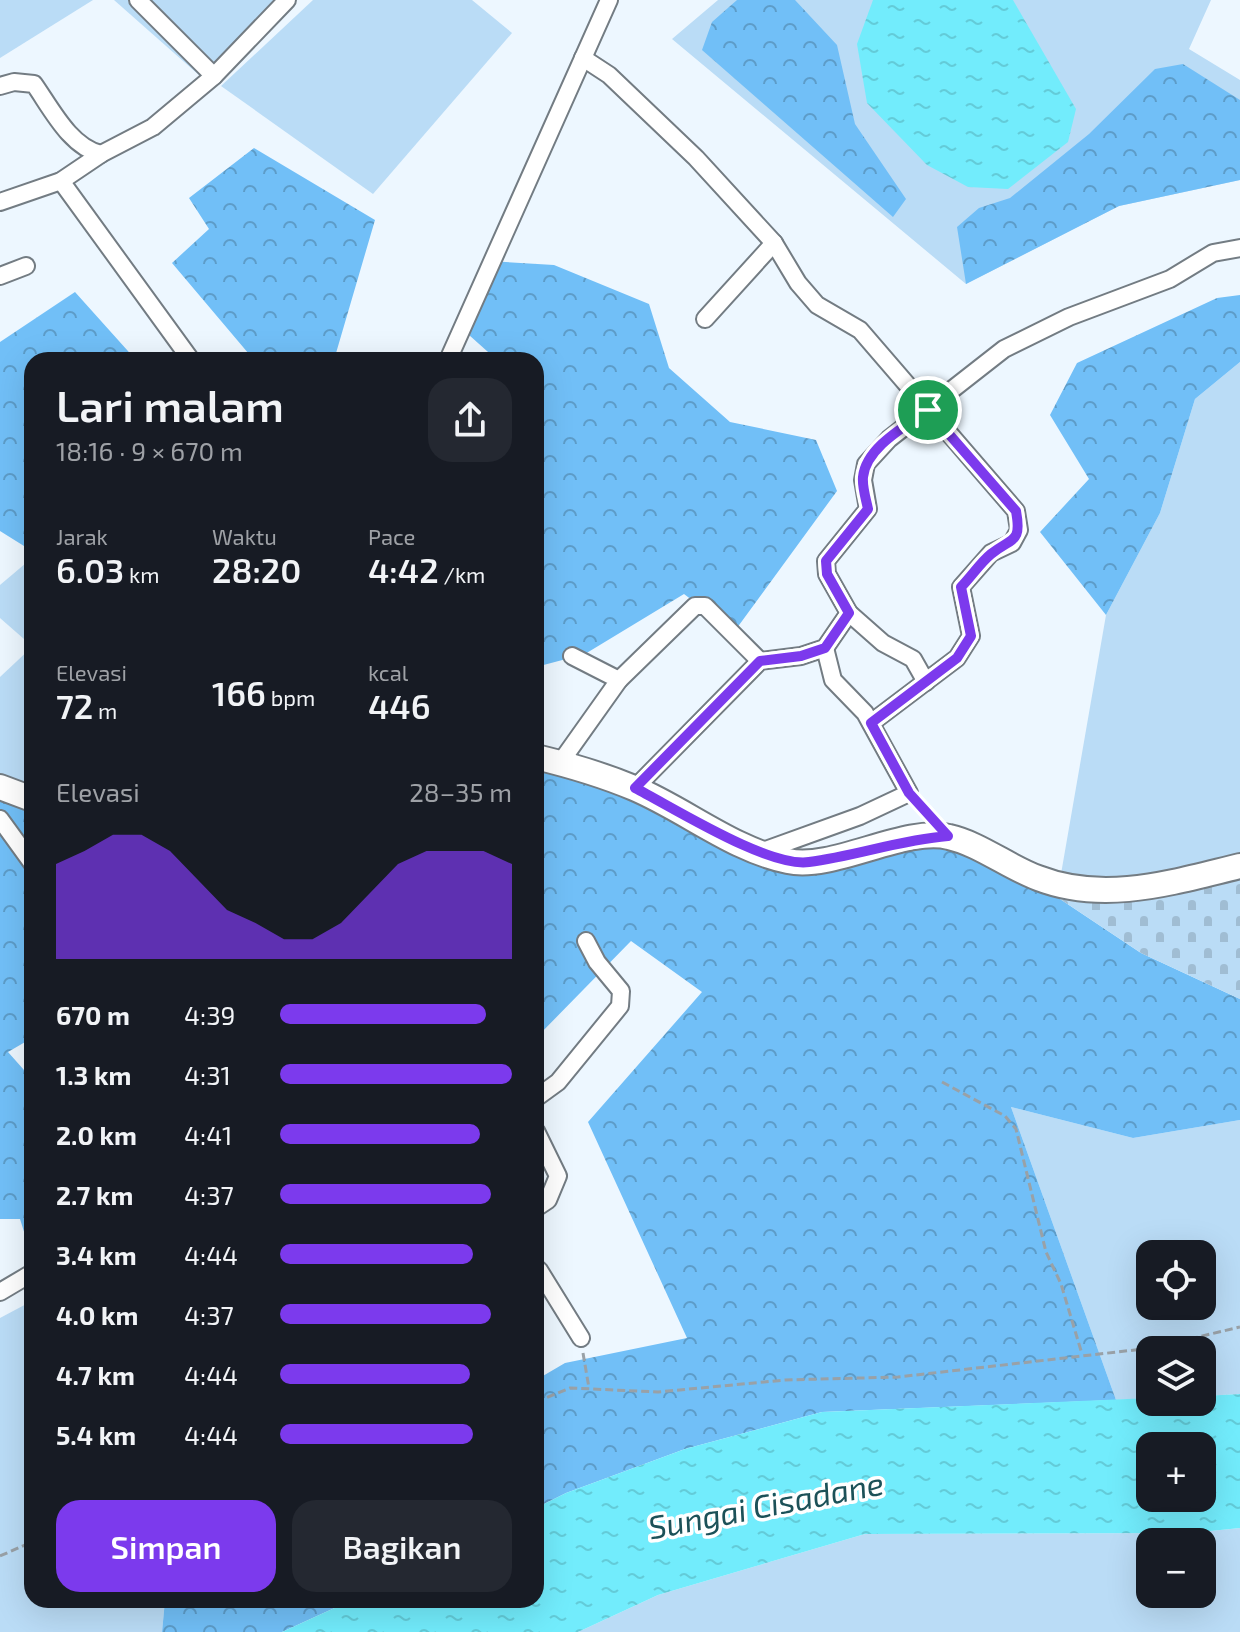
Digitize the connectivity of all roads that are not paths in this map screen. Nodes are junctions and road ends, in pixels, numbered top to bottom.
1 (138, 0) edge
2 (287, 0) edge
3 (609, 0) edge
4 (583, 58) junction
5 (214, 76) junction
6 (0, 86) edge
7 (101, 154) junction
8 (61, 181) junction
9 (0, 202) edge
10 (774, 243) junction
11 (1240, 248) edge
12 (26, 266) dead end
13 (0, 276) edge
14 (705, 319) dead end
15 (185, 352) edge
16 (452, 352) edge
17 (928, 410) junction
18 (849, 613) junction
19 (825, 648) junction
20 (572, 656) dead end
21 (760, 661) junction
22 (619, 680) junction
23 (926, 682) junction
24 (871, 723) junction
25 (544, 759) edge
26 (560, 763) junction
27 (0, 787) edge
28 (635, 788) junction
29 (24, 796) edge
30 (0, 819) edge
31 (24, 852) edge
32 (760, 852) junction
33 (1240, 866) edge
34 (586, 941) dead end
35 (544, 1092) edge
36 (544, 1147) edge
37 (544, 1203) edge
38 (24, 1278) edge
39 (544, 1281) edge
40 (0, 1292) edge
41 (581, 1338) road end

1 - 5 street
2 - 5 street
3 - 4 street
4 - 10 street
4 - 16 street
5 - 7 street
6 - 7 street
7 - 8 street
8 - 9 street
8 - 15 street
10 - 14 street
10 - 17 street
11 - 17 street
12 - 13 street
17 - 18 street
17 - 23 street
18 - 19 street
18 - 23 street
19 - 21 street
19 - 24 street
20 - 22 street
21 - 22 street
21 - 28 street
22 - 26 street
23 - 24 street
24 - 32 street
25 - 26 main road
26 - 28 main road
27 - 29 main road
28 - 32 main road
30 - 31 street
32 - 33 main road
34 - 35 street
36 - 37 street
38 - 40 street
39 - 41 street

